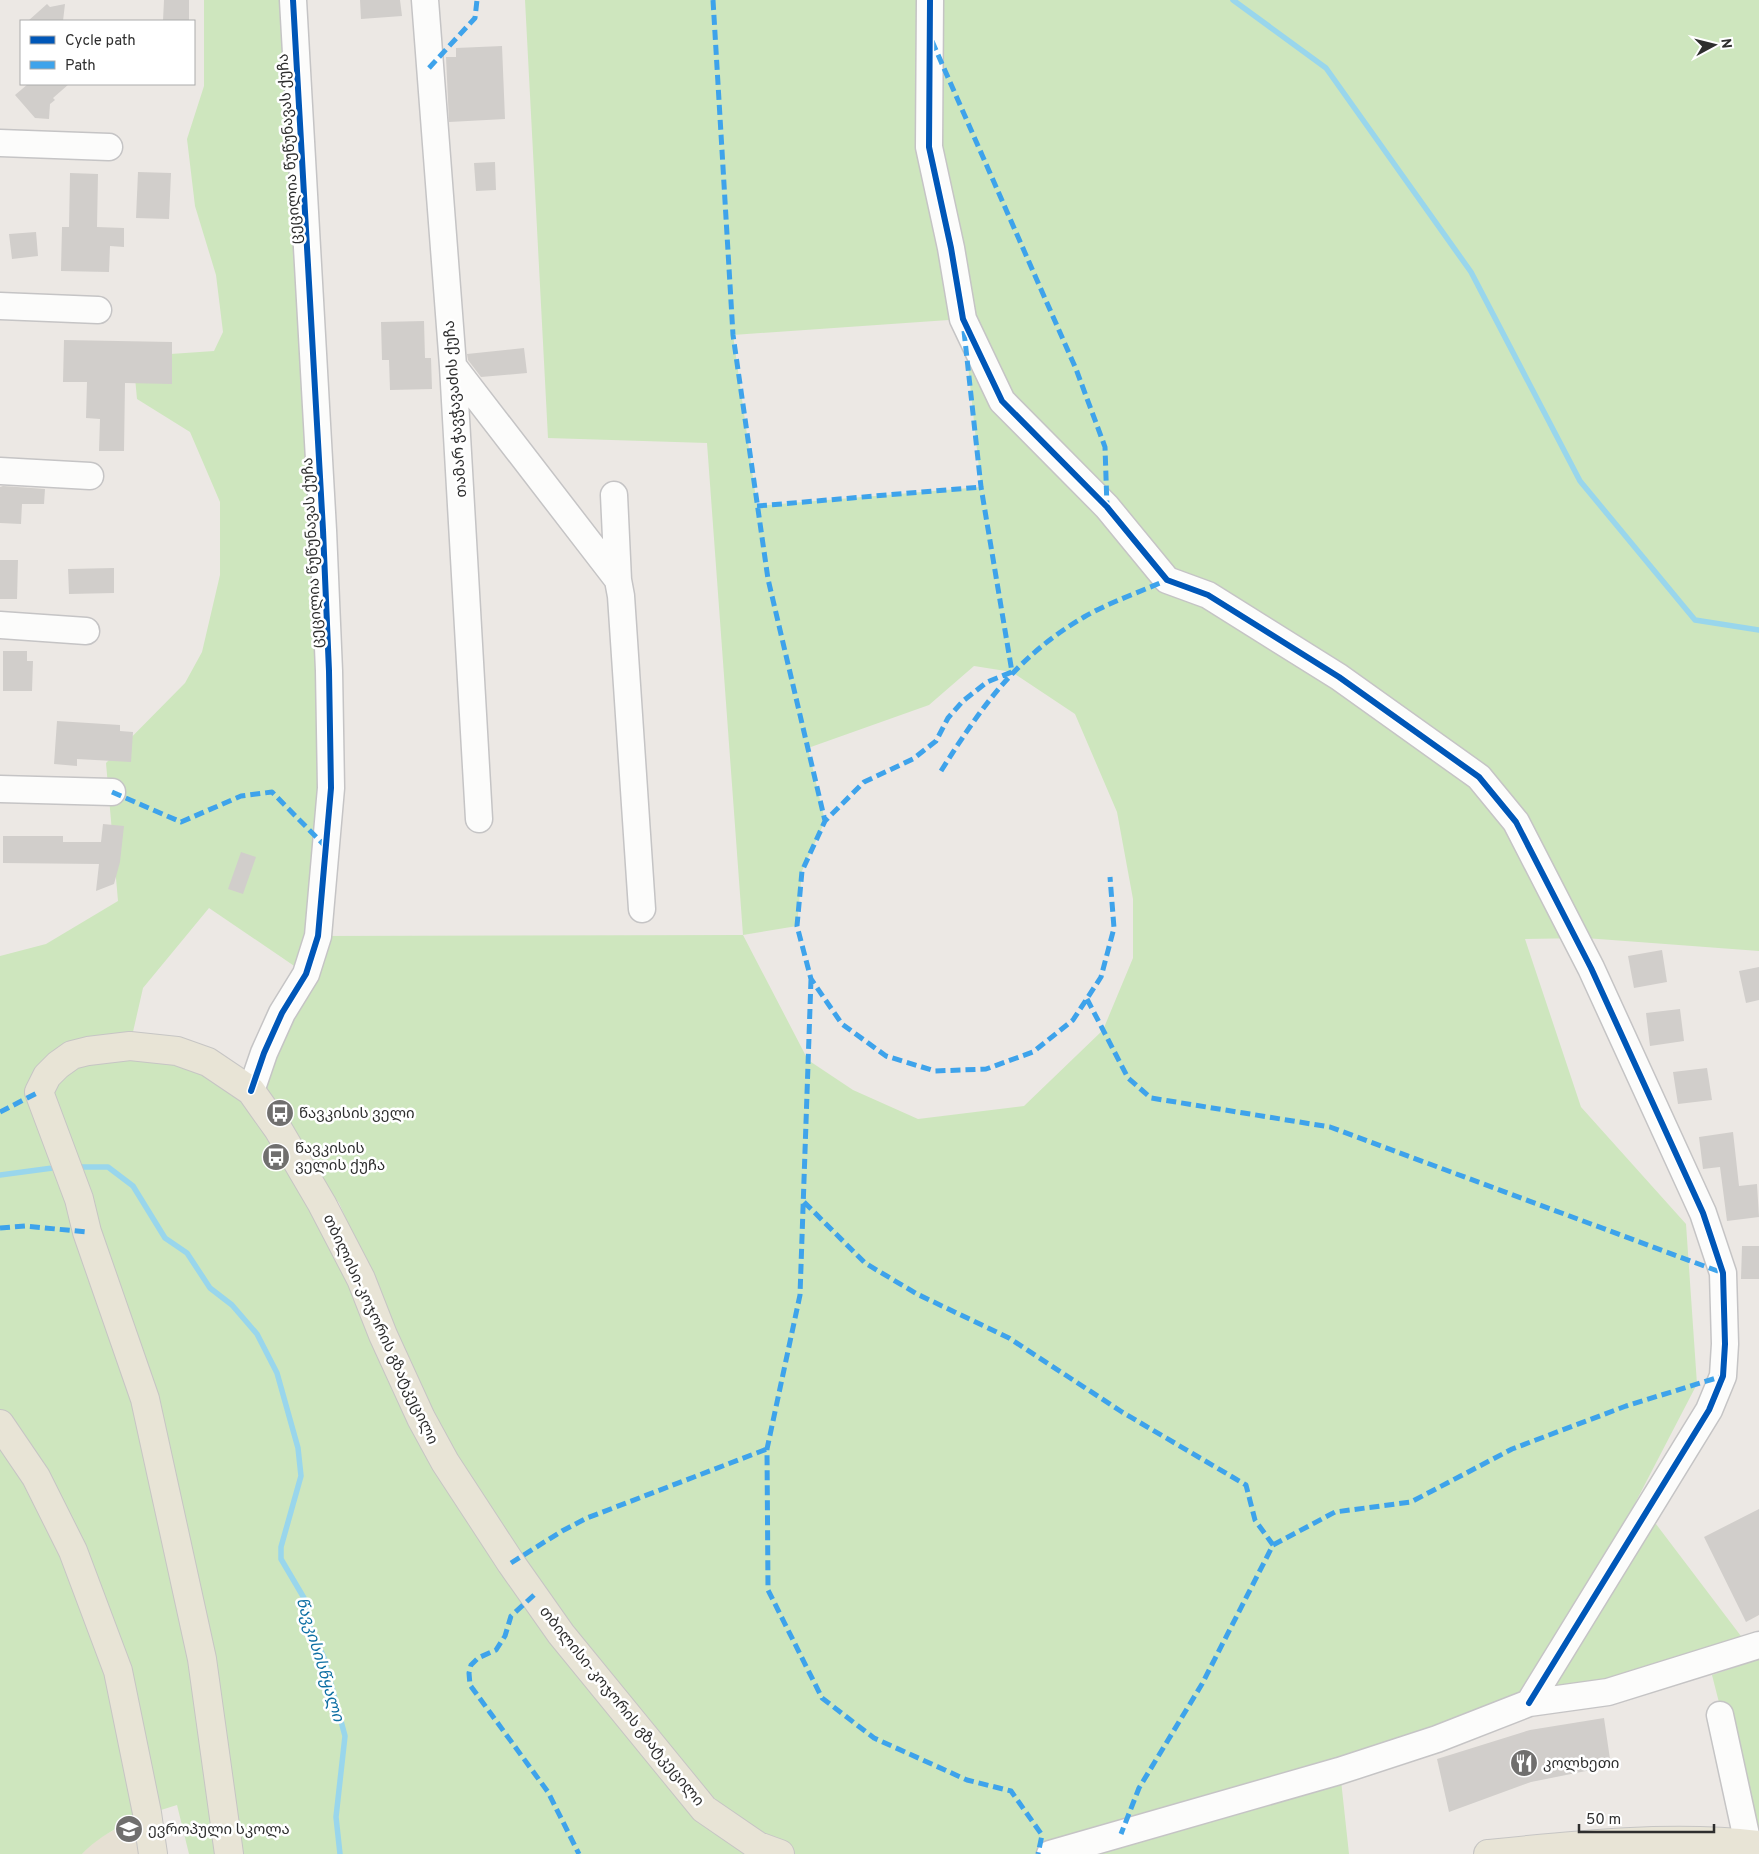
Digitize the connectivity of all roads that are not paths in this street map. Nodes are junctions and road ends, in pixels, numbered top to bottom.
1 (293, 0) edge
2 (425, 0) edge
3 (930, 0) edge
4 (0, 143) edge
5 (109, 147) dead end
6 (0, 306) edge
7 (98, 310) dead end
8 (453, 366) junction
9 (0, 471) edge
10 (90, 476) dead end
11 (614, 495) dead end
12 (618, 580) junction
13 (0, 626) edge
14 (86, 631) dead end
15 (0, 789) edge
16 (112, 792) dead end
17 (479, 818) dead end
18 (642, 909) dead end
19 (251, 1091) junction
20 (0, 1424) edge
21 (1759, 1645) edge
22 (1529, 1703) junction
23 (1720, 1715) dead end
24 (1754, 1844) edge
25 (153, 1854) edge
26 (229, 1854) edge
27 (780, 1854) edge
28 (1050, 1854) edge
29 (1488, 1854) edge

1 - 19 street, ცეცილია წუწუნავას ქუჩა
2 - 8 street, თამარ ჭავჭავაძის ქუჩა
3 - 22 street
4 - 5 street
6 - 7 street
8 - 12 street
8 - 17 street, თამარ ჭავჭავაძის ქუჩა
9 - 10 street
11 - 12 street
12 - 18 street
13 - 14 street
15 - 16 street
19 - 26 main road, თბილისი-კოჯორის გზატკეცილი
19 - 27 main road, თბილისი-კოჯორის გზატკეცილი
20 - 25 main road
21 - 22 street
22 - 28 street
23 - 24 street
24 - 29 main road

